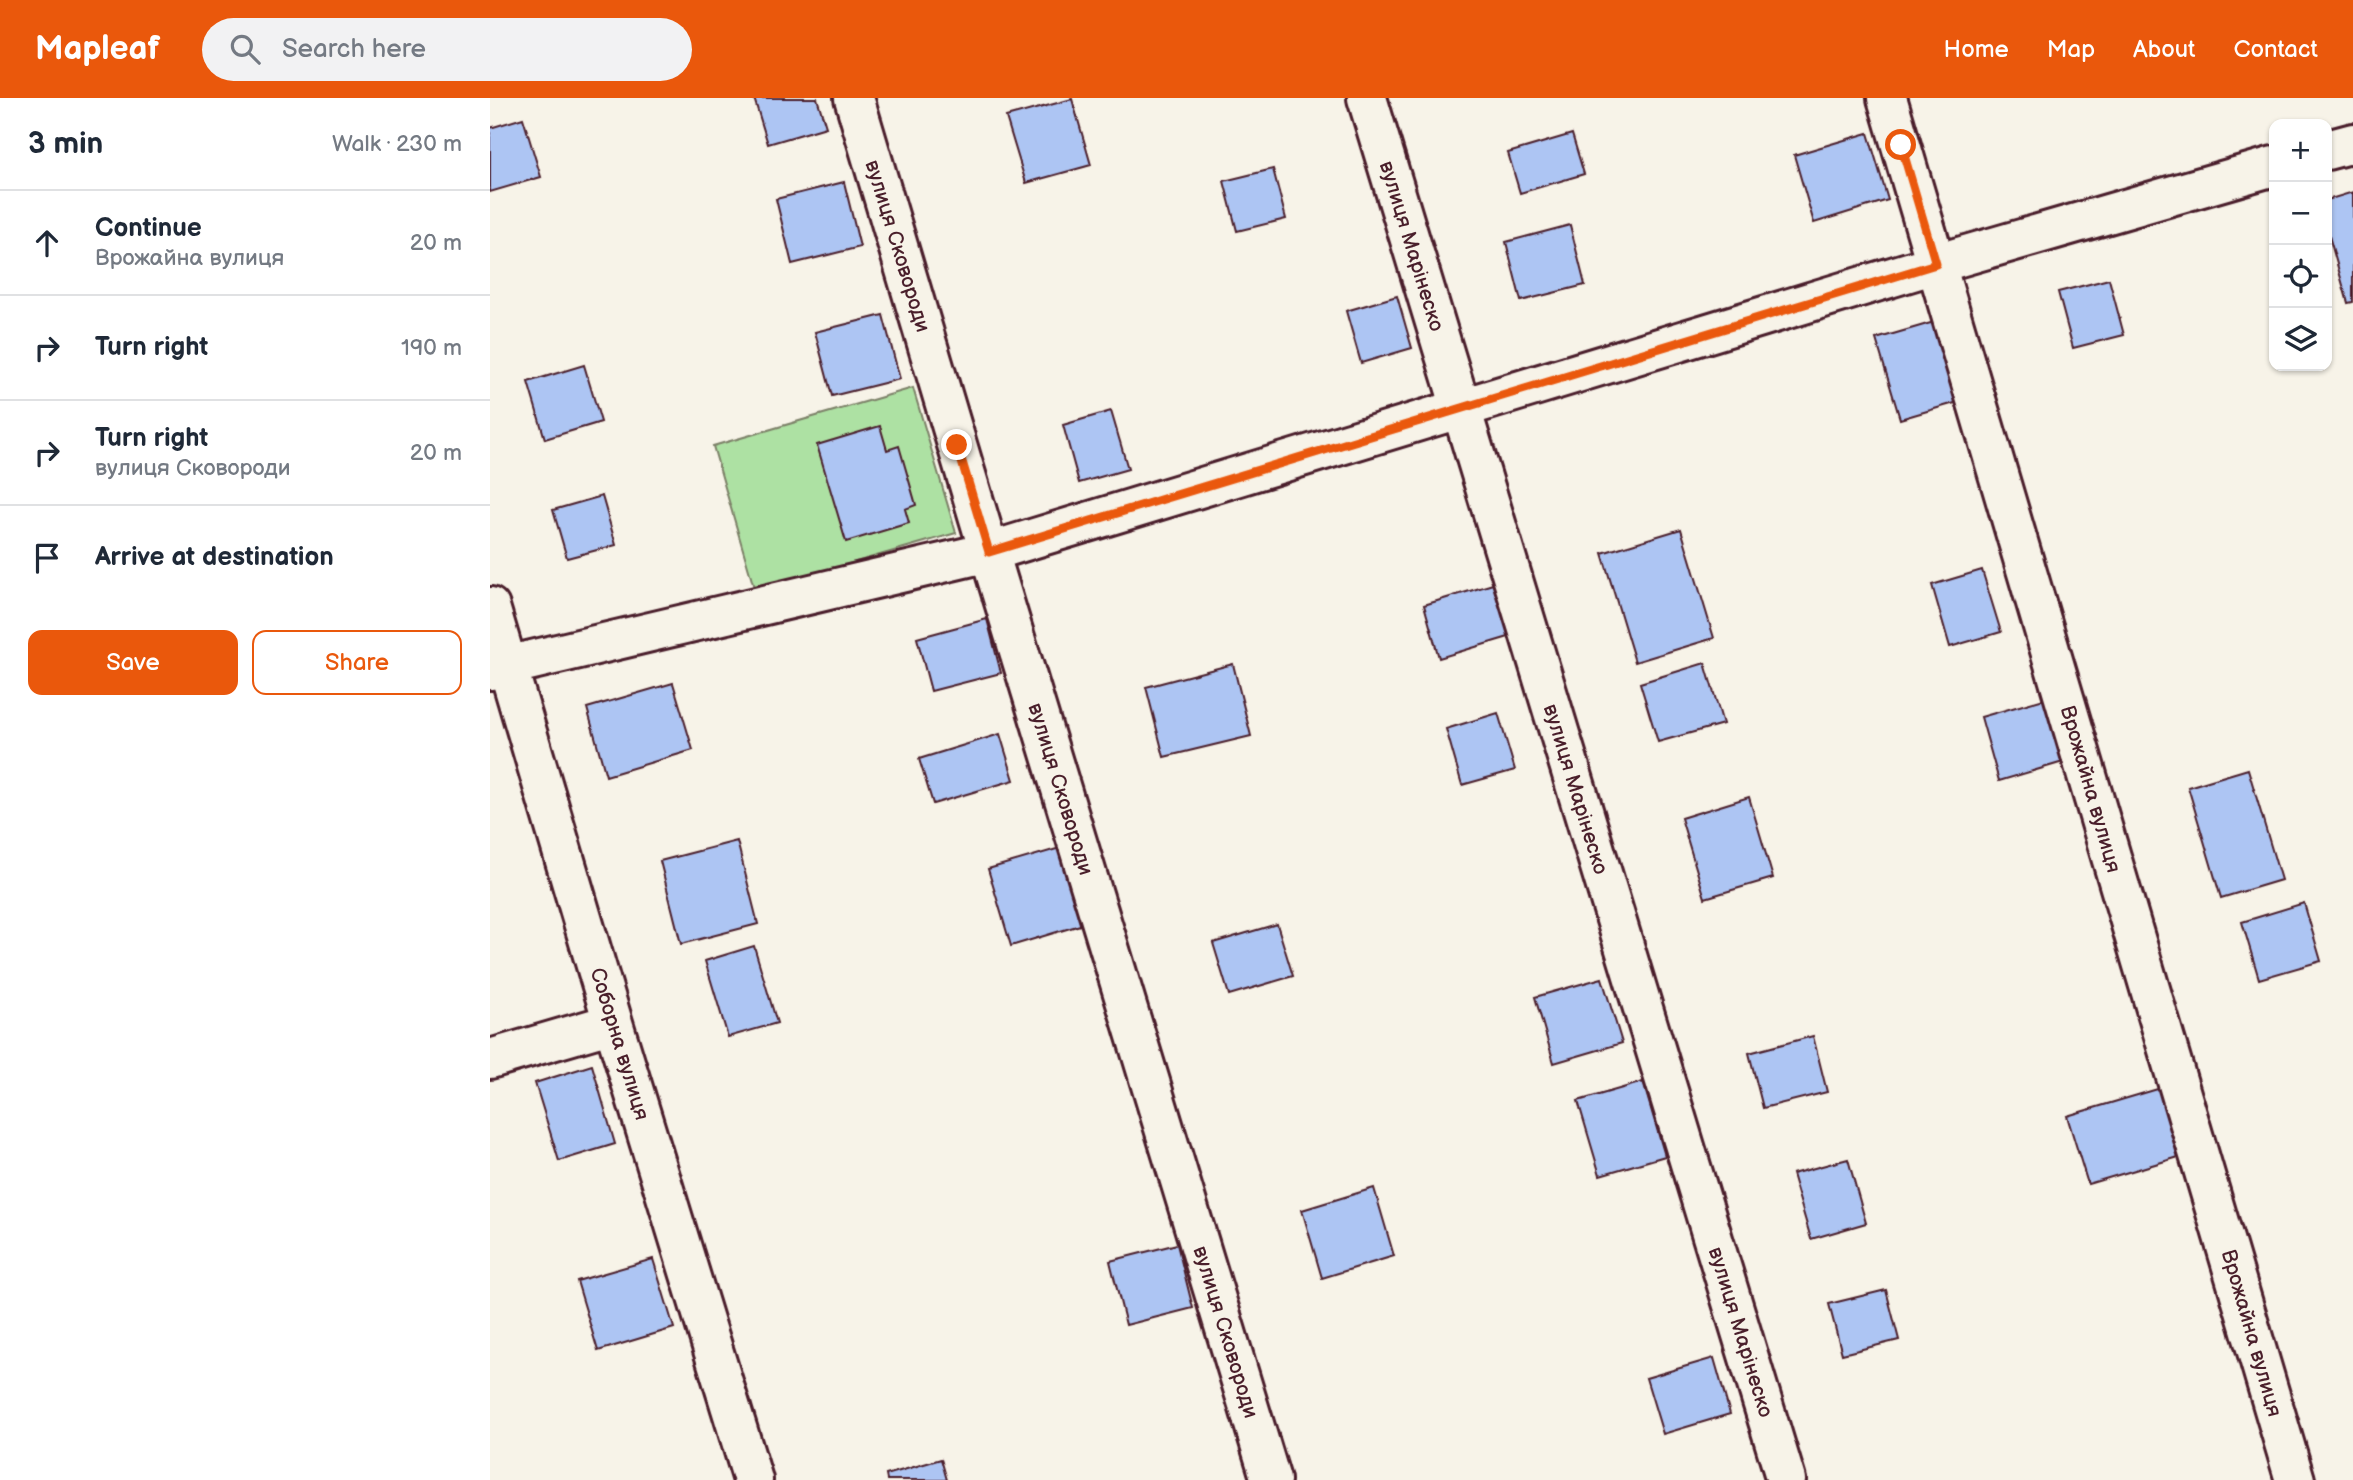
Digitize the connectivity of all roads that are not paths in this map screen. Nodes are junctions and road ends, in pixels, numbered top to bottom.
1 (854, 98) edge
2 (1367, 98) edge
3 (1887, 98) edge
4 (2353, 143) edge
5 (2332, 149) edge
6 (2269, 167) edge
7 (1936, 264) junction
8 (1461, 410) junction
9 (989, 552) junction
10 (490, 607) edge
11 (499, 667) edge
12 (612, 1023) junction
13 (490, 1059) edge
14 (753, 1480) edge
15 (1271, 1480) edge
16 (1786, 1480) edge
17 (2295, 1480) edge

1 - 9 street, вулиця Сковороди
2 - 8 street, вулиця Марінеско
3 - 7 street, Врожайна вулиця
4 - 5 street
6 - 7 street
7 - 8 street
7 - 17 street, Врожайна вулиця
8 - 9 street
8 - 16 street, вулиця Марінеско
9 - 11 street
9 - 15 street, вулиця Сковороди
10 - 11 street, Соборна вулиця
11 - 12 street, Соборна вулиця
12 - 13 street
12 - 14 street, Соборна вулиця

